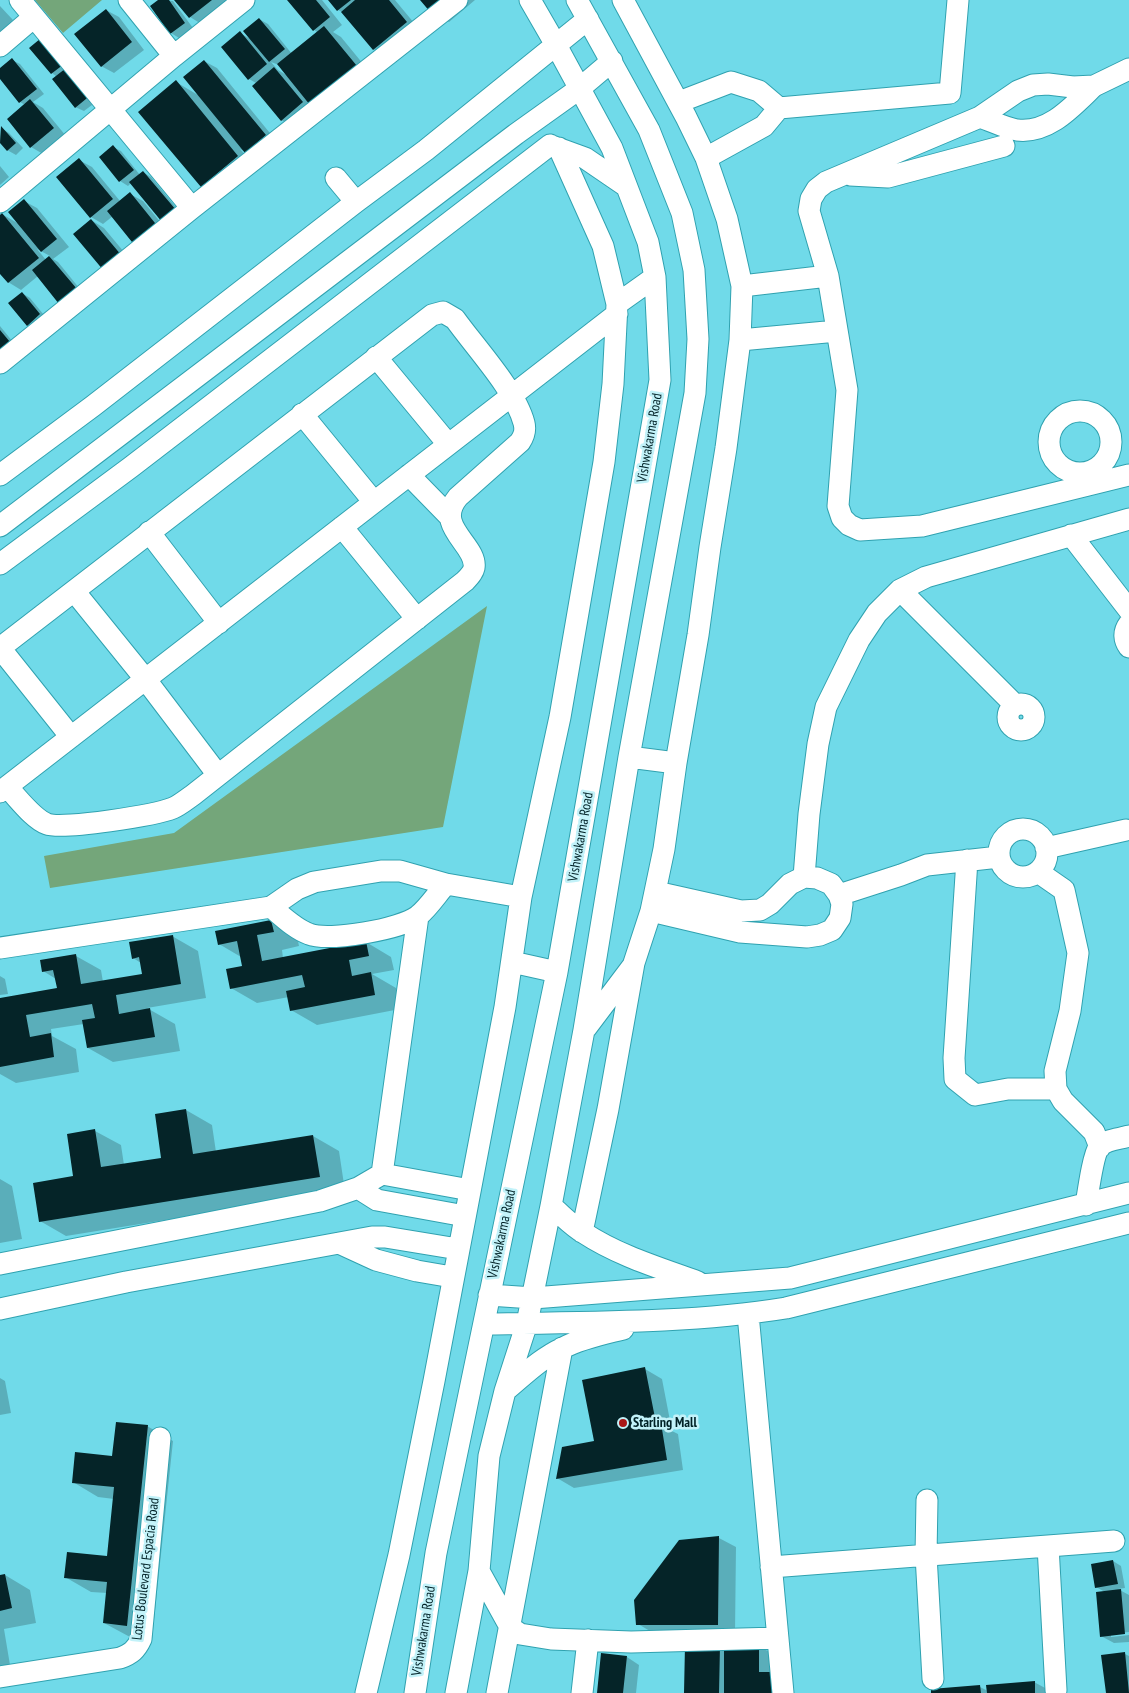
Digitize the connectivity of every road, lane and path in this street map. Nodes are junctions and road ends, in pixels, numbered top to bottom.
1 (20, 0) edge
2 (129, 0) edge
3 (244, 0) edge
4 (457, 0) edge
5 (530, 0) edge
6 (578, 0) edge
7 (623, 0) edge
8 (958, 0) edge
9 (34, 17) junction
10 (588, 19) junction
11 (556, 45) junction
12 (0, 46) edge
13 (174, 56) junction
14 (612, 61) junction
15 (1129, 69) edge
16 (1094, 86) junction
17 (579, 89) junction
18 (679, 102) junction
19 (779, 108) junction
20 (110, 109) junction
21 (980, 117) junction
22 (516, 134) junction
23 (554, 146) junction
24 (1004, 146) dead end
25 (706, 158) junction
26 (845, 174) junction
27 (336, 178) dead end
28 (626, 186) junction
29 (0, 202) edge
30 (356, 202) junction
31 (192, 208) junction
32 (828, 276) junction
33 (655, 277) junction
34 (742, 286) junction
35 (617, 309) junction
36 (837, 331) junction
37 (740, 340) junction
38 (376, 357) junction
39 (0, 363) edge
40 (512, 395) junction
41 (302, 414) junction
42 (448, 444) junction
43 (1116, 472) edge
44 (0, 475) edge
45 (409, 475) junction
46 (1068, 481) junction
47 (374, 502) junction
48 (450, 517) junction
49 (1129, 519) edge
50 (0, 526) edge
51 (342, 527) junction
52 (149, 532) junction
53 (1071, 535) junction
54 (0, 564) edge
55 (900, 590) junction
56 (74, 591) junction
57 (1129, 610) edge
58 (417, 619) junction
59 (219, 623) junction
60 (1129, 624) edge
61 (0, 648) edge
62 (1129, 648) edge
63 (146, 680) junction
64 (1015, 705) dead end
65 (71, 737) junction
66 (629, 757) junction
67 (676, 763) junction
68 (218, 775) junction
69 (4, 790) edge
70 (1126, 830) dead end
71 (1046, 848) junction
72 (999, 857) junction
73 (967, 860) junction
74 (1038, 872) junction
75 (804, 877) junction
76 (446, 884) junction
77 (839, 895) junction
78 (521, 897) junction
79 (654, 902) junction
80 (271, 908) junction
81 (418, 916) junction
82 (0, 948) edge
83 (512, 962) junction
84 (634, 963) junction
85 (557, 972) junction
86 (584, 1030) junction
87 (1056, 1089) junction
88 (1129, 1136) edge
89 (1100, 1146) junction
90 (382, 1174) junction
91 (358, 1188) junction
92 (470, 1190) junction
93 (1129, 1193) edge
94 (1086, 1205) junction
95 (552, 1206) junction
96 (465, 1216) junction
97 (1129, 1223) edge
98 (582, 1232) junction
99 (339, 1243) junction
100 (458, 1249) junction
101 (0, 1264) edge
102 (452, 1278) junction
103 (704, 1285) junction
104 (489, 1296) junction
105 (533, 1298) junction
106 (0, 1309) edge
107 (748, 1314) junction
108 (657, 1320) junction
109 (527, 1323) junction
110 (485, 1324) junction
111 (562, 1348) junction
112 (505, 1391) junction
113 (160, 1438) dead end
114 (927, 1500) dead end
115 (1114, 1541) dead end
116 (1048, 1546) junction
117 (436, 1553) junction
118 (399, 1555) junction
119 (926, 1555) junction
120 (772, 1567) junction
121 (479, 1571) junction
122 (522, 1633) junction
123 (778, 1638) junction
124 (588, 1640) junction
125 (0, 1677) edge
126 (933, 1679) dead end
127 (1056, 1690) dead end
128 (366, 1693) edge
129 (415, 1693) edge
130 (456, 1693) edge
131 (497, 1693) edge
132 (582, 1693) edge
133 (783, 1693) edge

1 - 9 street
2 - 13 street
3 - 13 street
4 - 31 street
5 - 11 street, Vishwakarma Road
6 - 10 street
7 - 18 street
8 - 19 street
9 - 12 street
9 - 20 street
10 - 11 street
10 - 14 street
11 - 17 street, Vishwakarma Road
11 - 30 street
13 - 20 street
14 - 17 street
14 - 66 street
15 - 16 street
16 - 21 street
16 - 21 street
17 - 22 street
17 - 28 street, Vishwakarma Road
18 - 19 street
18 - 25 street
19 - 25 street
20 - 29 street
20 - 31 street
21 - 26 street
22 - 23 street
22 - 50 street
23 - 28 street
23 - 35 street
23 - 54 street
24 - 26 street
25 - 34 street
26 - 32 street
27 - 30 street
28 - 33 street, Vishwakarma Road
30 - 44 street
31 - 39 street
32 - 34 street
32 - 36 street
33 - 35 street
33 - 85 street, Vishwakarma Road
34 - 37 street
35 - 40 street
35 - 78 street
36 - 37 street
36 - 46 street
37 - 67 street
38 - 40 street
38 - 41 street
38 - 42 street
40 - 42 street
40 - 48 street
41 - 47 street
41 - 52 street
42 - 45 street
43 - 46 street
43 - 46 street
45 - 47 street
45 - 48 street
47 - 51 street
48 - 58 street
49 - 53 street
51 - 58 street
51 - 59 street
52 - 56 street
52 - 59 street
53 - 55 street
53 - 57 street
55 - 64 street
55 - 75 street
56 - 61 street
56 - 63 street
58 - 68 street
59 - 63 street
60 - 62 street
61 - 65 street
63 - 65 street
63 - 68 street
65 - 69 street
66 - 67 street
66 - 86 street
67 - 79 street
68 - 69 street
70 - 71 street
71 - 72 street
71 - 74 street
72 - 73 street
72 - 74 street
73 - 77 street
73 - 87 street
74 - 87 street
75 - 77 street
75 - 79 street
76 - 78 street
76 - 80 street
76 - 81 street
77 - 79 street
78 - 83 street
79 - 84 street
80 - 81 street
80 - 82 street
81 - 90 street
83 - 85 street
83 - 92 street
84 - 86 street
84 - 98 street
85 - 104 street, Vishwakarma Road
86 - 95 street
87 - 89 street
88 - 89 street
89 - 94 street
90 - 91 street
90 - 92 street
91 - 96 street
91 - 101 street
92 - 96 street
93 - 94 street
94 - 103 street
95 - 98 street
95 - 105 street
96 - 100 street
97 - 107 street
98 - 103 street
99 - 100 street
99 - 102 street
99 - 106 street
100 - 102 street
102 - 118 street
103 - 105 street
104 - 105 street
104 - 110 street, Vishwakarma Road
105 - 109 street
107 - 108 street
107 - 120 street
108 - 109 street
108 - 111 street
109 - 110 street
109 - 112 street
110 - 117 street, Vishwakarma Road
111 - 112 street
111 - 122 street
112 - 121 street
113 - 125 street, Lotus Boulevard Espacia Road
114 - 119 street
115 - 116 street
116 - 119 street
116 - 127 street
117 - 118 street
117 - 129 street, Vishwakarma Road
118 - 128 street
119 - 120 street
119 - 126 street
120 - 123 street
121 - 122 street
121 - 130 street
122 - 124 street
122 - 131 street
123 - 124 street
123 - 133 street
124 - 132 street

